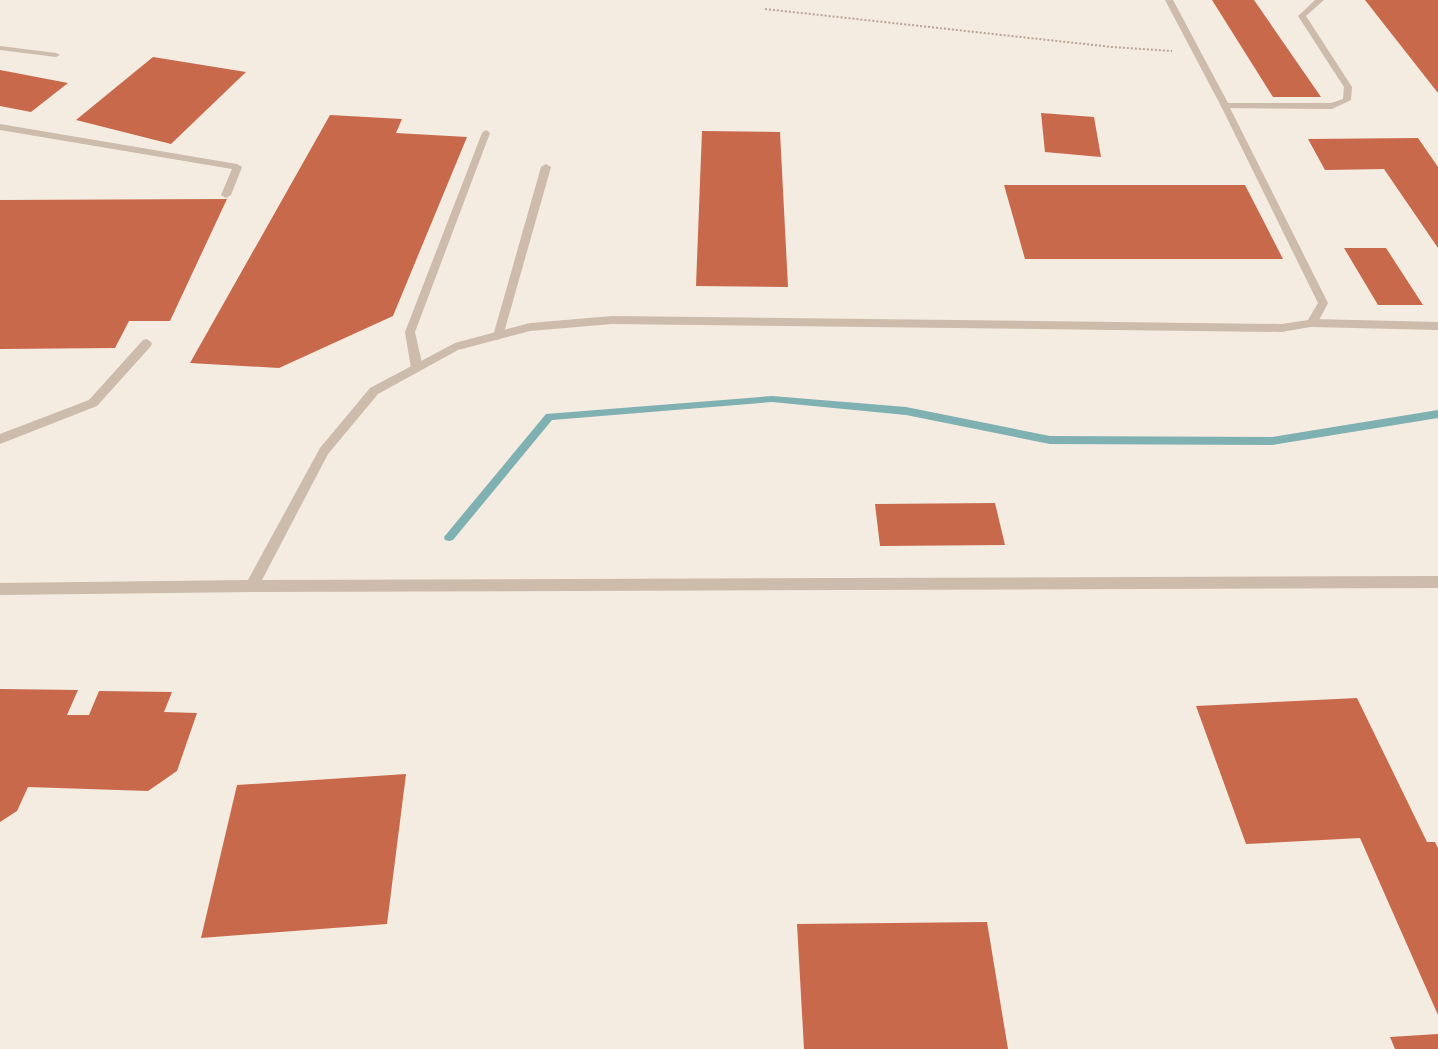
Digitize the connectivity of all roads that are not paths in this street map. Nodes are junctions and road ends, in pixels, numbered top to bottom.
1 (1169, 0) edge
2 (1320, 0) edge
3 (0, 48) edge
4 (56, 55) dead end
5 (1225, 106) junction
6 (0, 127) edge
7 (486, 133) dead end
8 (546, 168) dead end
9 (226, 195) dead end
10 (1312, 323) junction
11 (1438, 326) edge
12 (498, 336) junction
13 (147, 343) dead end
14 (417, 368) junction
15 (0, 439) edge
16 (1438, 582) edge
17 (252, 586) junction
18 (0, 589) edge

1 - 5 street
2 - 5 street
3 - 4 street
5 - 10 street
6 - 9 street
7 - 14 street
8 - 12 street
10 - 11 street
10 - 12 street
12 - 14 street
13 - 15 street
14 - 17 street
16 - 17 street
17 - 18 street

